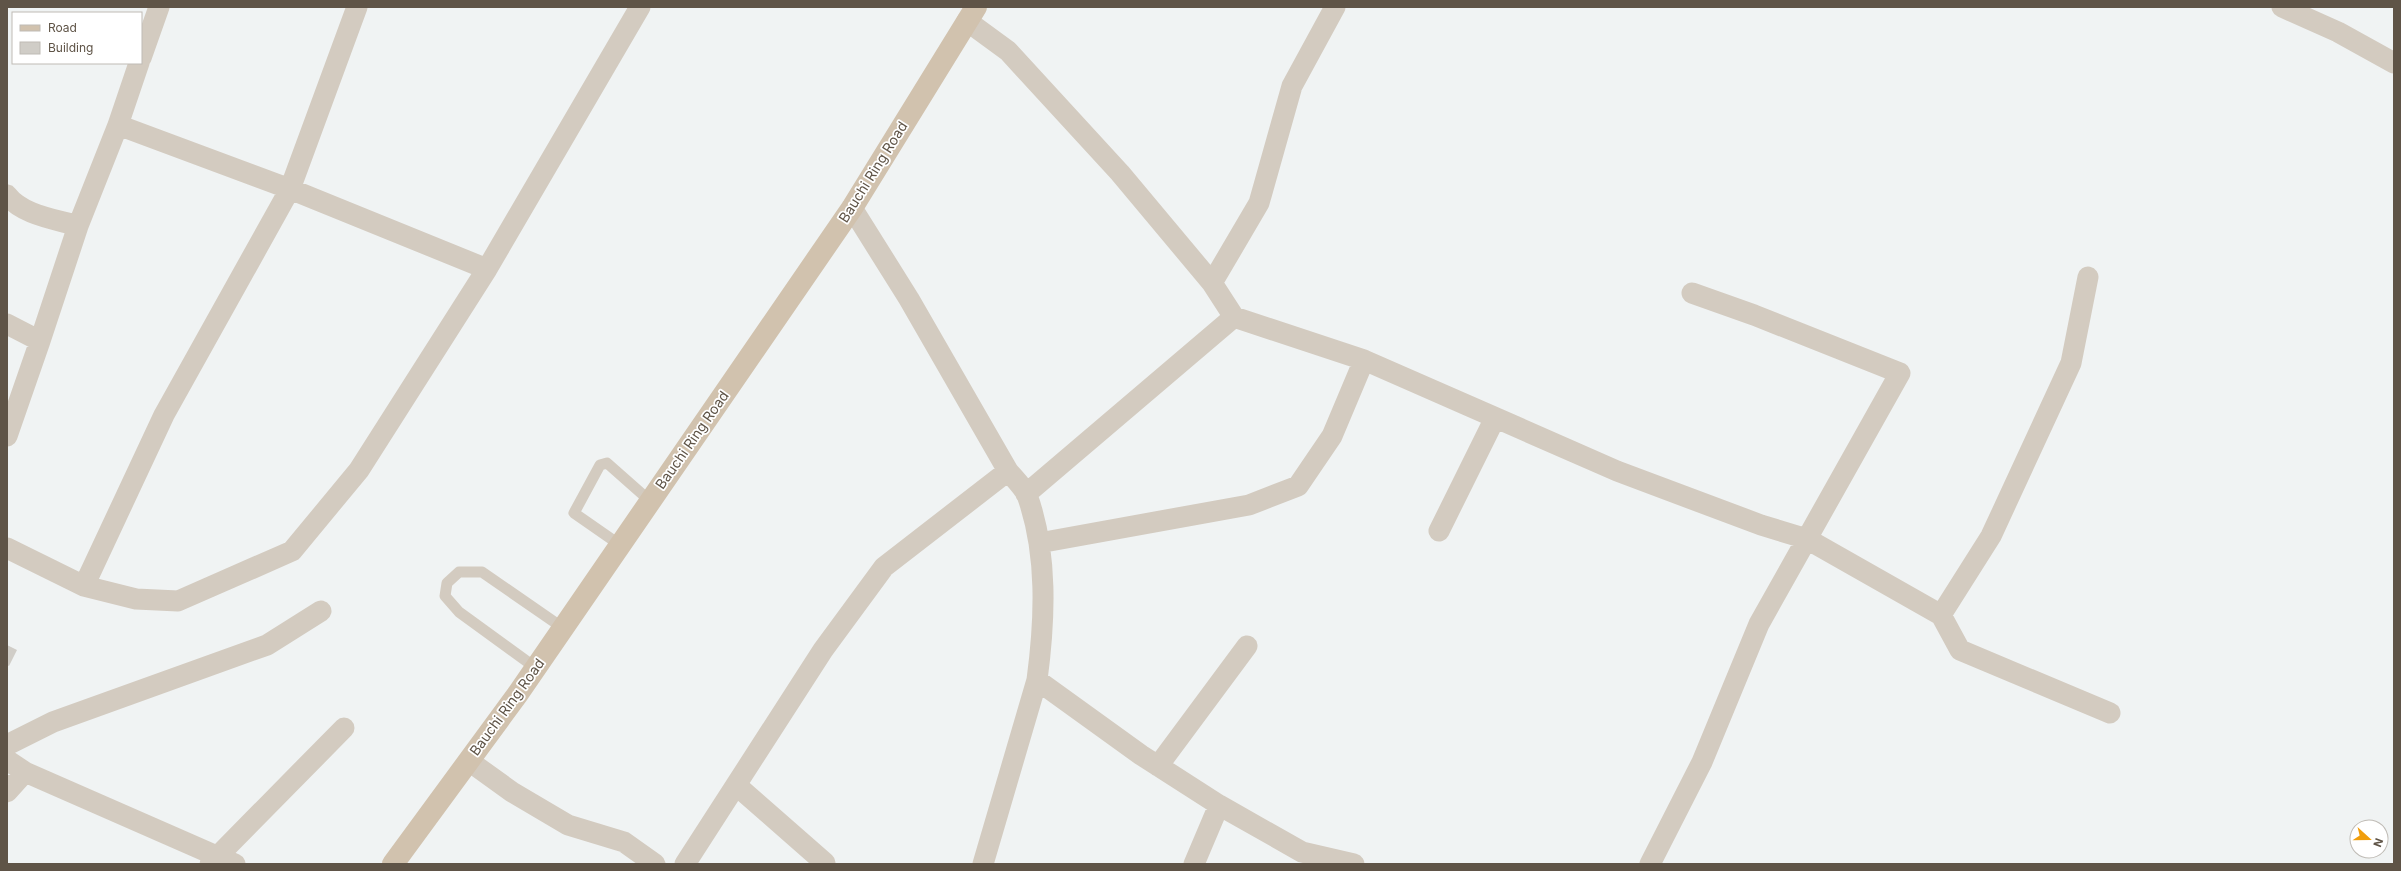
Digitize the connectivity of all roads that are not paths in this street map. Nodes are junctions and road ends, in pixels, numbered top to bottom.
1 (158, 7) edge
2 (357, 7) edge
3 (640, 7) edge
4 (1335, 7) edge
5 (2282, 7) edge
6 (972, 14) edge
7 (142, 55) edge
8 (2394, 62) edge
9 (139, 64) edge
10 (118, 125) junction
11 (290, 189) junction
12 (7, 195) edge
13 (852, 208) junction
14 (78, 226) junction
15 (487, 270) junction
16 (2088, 277) dead end
17 (1212, 284) junction
18 (1692, 293) dead end
19 (1234, 318) junction
20 (7, 324) edge
21 (40, 341) junction
22 (1364, 360) junction
23 (1495, 418) junction
24 (7, 436) edge
25 (1008, 471) junction
26 (1026, 494) junction
27 (650, 501) junction
28 (1439, 531) dead end
29 (1807, 539) junction
30 (1039, 543) junction
31 (620, 546) junction
32 (7, 548) edge
33 (84, 586) junction
34 (321, 611) dead end
35 (1941, 615) junction
36 (563, 628) junction
37 (1247, 646) dead end
38 (536, 668) junction
39 (1037, 680) junction
40 (2110, 713) dead end
41 (344, 728) dead end
42 (7, 745) edge
43 (7, 760) edge
44 (468, 761) junction
45 (1158, 766) junction
46 (25, 772) junction
47 (736, 785) junction
48 (7, 792) edge
49 (1219, 805) junction
50 (213, 860) edge
51 (825, 863) edge
52 (235, 864) edge
53 (393, 864) edge
54 (655, 864) edge
55 (684, 864) edge
56 (982, 864) edge
57 (1194, 864) edge
58 (1354, 864) edge
59 (1650, 864) edge

1 - 7 street
2 - 11 street
3 - 15 street
4 - 17 street
5 - 8 street
6 - 13 main road, Bauchi Ring Road
6 - 17 street
9 - 10 street
10 - 11 street
10 - 14 street
11 - 15 street
11 - 33 street
12 - 14 street
13 - 25 street
13 - 27 main road, Bauchi Ring Road
14 - 21 street
15 - 33 street
16 - 35 street
17 - 19 street
18 - 29 street
19 - 22 street
19 - 26 street
20 - 21 street
21 - 24 street
22 - 23 street
22 - 30 street
23 - 28 street
23 - 29 street
25 - 26 street
25 - 47 street
26 - 30 street
27 - 31 main road, Bauchi Ring Road
27 - 31 lane
29 - 35 street
29 - 59 street
30 - 39 street
31 - 36 main road, Bauchi Ring Road
32 - 33 street
34 - 42 street
35 - 40 street
36 - 38 main road, Bauchi Ring Road
36 - 38 lane
37 - 45 street
38 - 44 main road, Bauchi Ring Road
39 - 45 street
39 - 56 street
41 - 50 street
43 - 46 street
44 - 53 main road, Bauchi Ring Road
44 - 54 street
45 - 49 street
46 - 48 street
46 - 50 street
47 - 51 street
47 - 55 street
49 - 57 street
49 - 58 street
50 - 52 street

